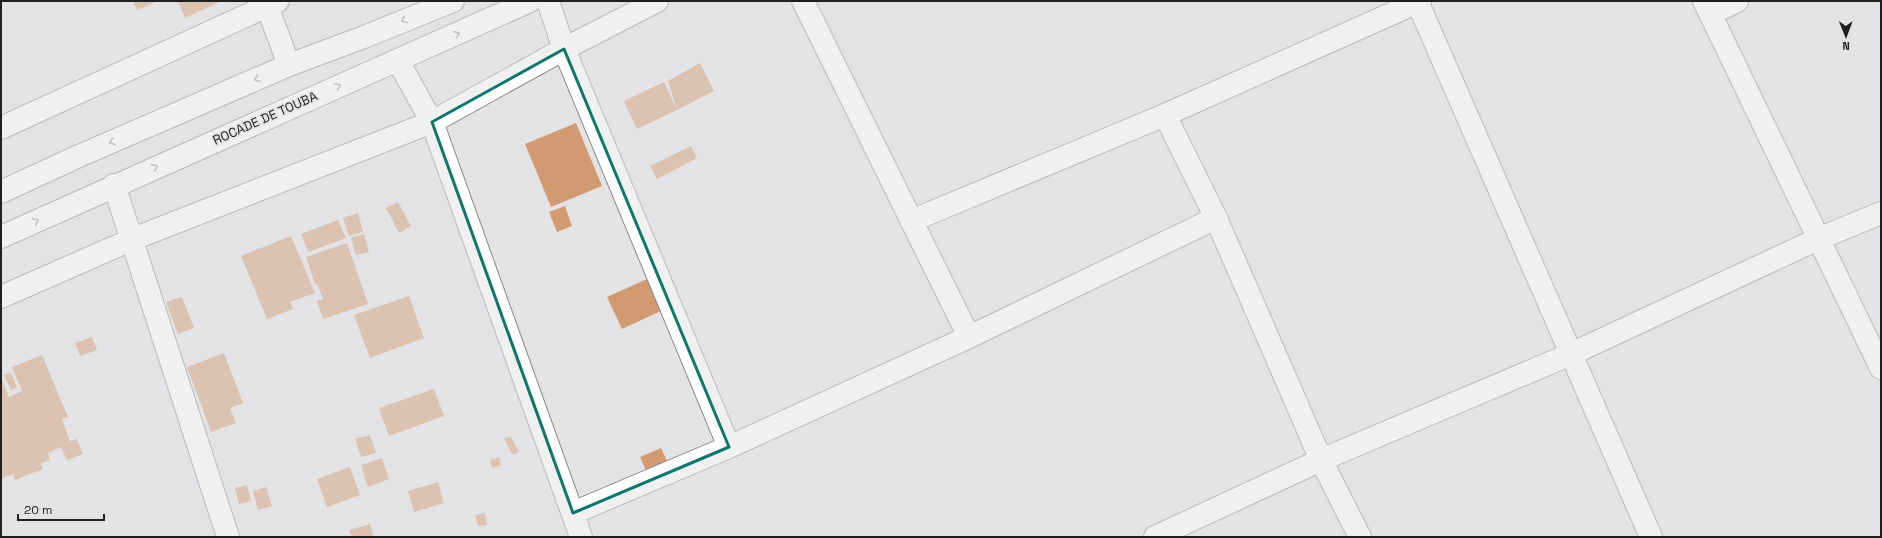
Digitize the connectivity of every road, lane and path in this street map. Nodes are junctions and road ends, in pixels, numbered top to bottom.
1 (453, 1) edge
2 (530, 1) edge
3 (548, 1) edge
4 (657, 1) edge
5 (803, 1) edge
6 (1419, 1) edge
7 (1737, 1) edge
8 (271, 3) edge
9 (423, 6) edge
10 (1708, 7) edge
11 (564, 49) junction
12 (398, 61) junction
13 (289, 65) junction
14 (1165, 115) junction
15 (432, 122) junction
16 (1, 128) edge
17 (114, 185) junction
18 (1, 192) edge
19 (1881, 214) edge
20 (1216, 218) junction
21 (910, 221) junction
22 (1, 237) edge
23 (133, 239) junction
24 (1818, 239) junction
25 (1, 297) edge
26 (969, 337) junction
27 (1571, 354) junction
28 (1881, 368) edge
29 (729, 447) junction
30 (1321, 460) junction
31 (573, 513) junction
32 (228, 537) edge
33 (581, 537) edge
34 (1155, 537) edge
35 (1360, 537) edge
36 (1651, 537) edge

1 - 9 street
12 -> 2 street, ROCADE DE TOUBA
3 - 11 street
4 - 11 street
5 - 21 street
6 - 14 street
6 - 27 street
7 - 10 street
8 - 13 street
8 - 16 street
9 -> 13 street
10 - 24 street
11 - 15 street
11 - 29 street
12 - 15 street
17 -> 12 street, ROCADE DE TOUBA
13 -> 18 street
14 - 20 street
14 - 21 street
15 - 23 street
15 - 31 street
22 -> 17 street, ROCADE DE TOUBA
17 - 23 street
19 - 24 street
20 - 26 street
20 - 30 street
21 - 26 street
23 - 25 street
23 - 32 street
24 - 27 street
24 - 28 street
26 - 29 street
27 - 30 street
27 - 36 street
29 - 31 street
30 - 34 street
30 - 35 street
31 - 33 street

